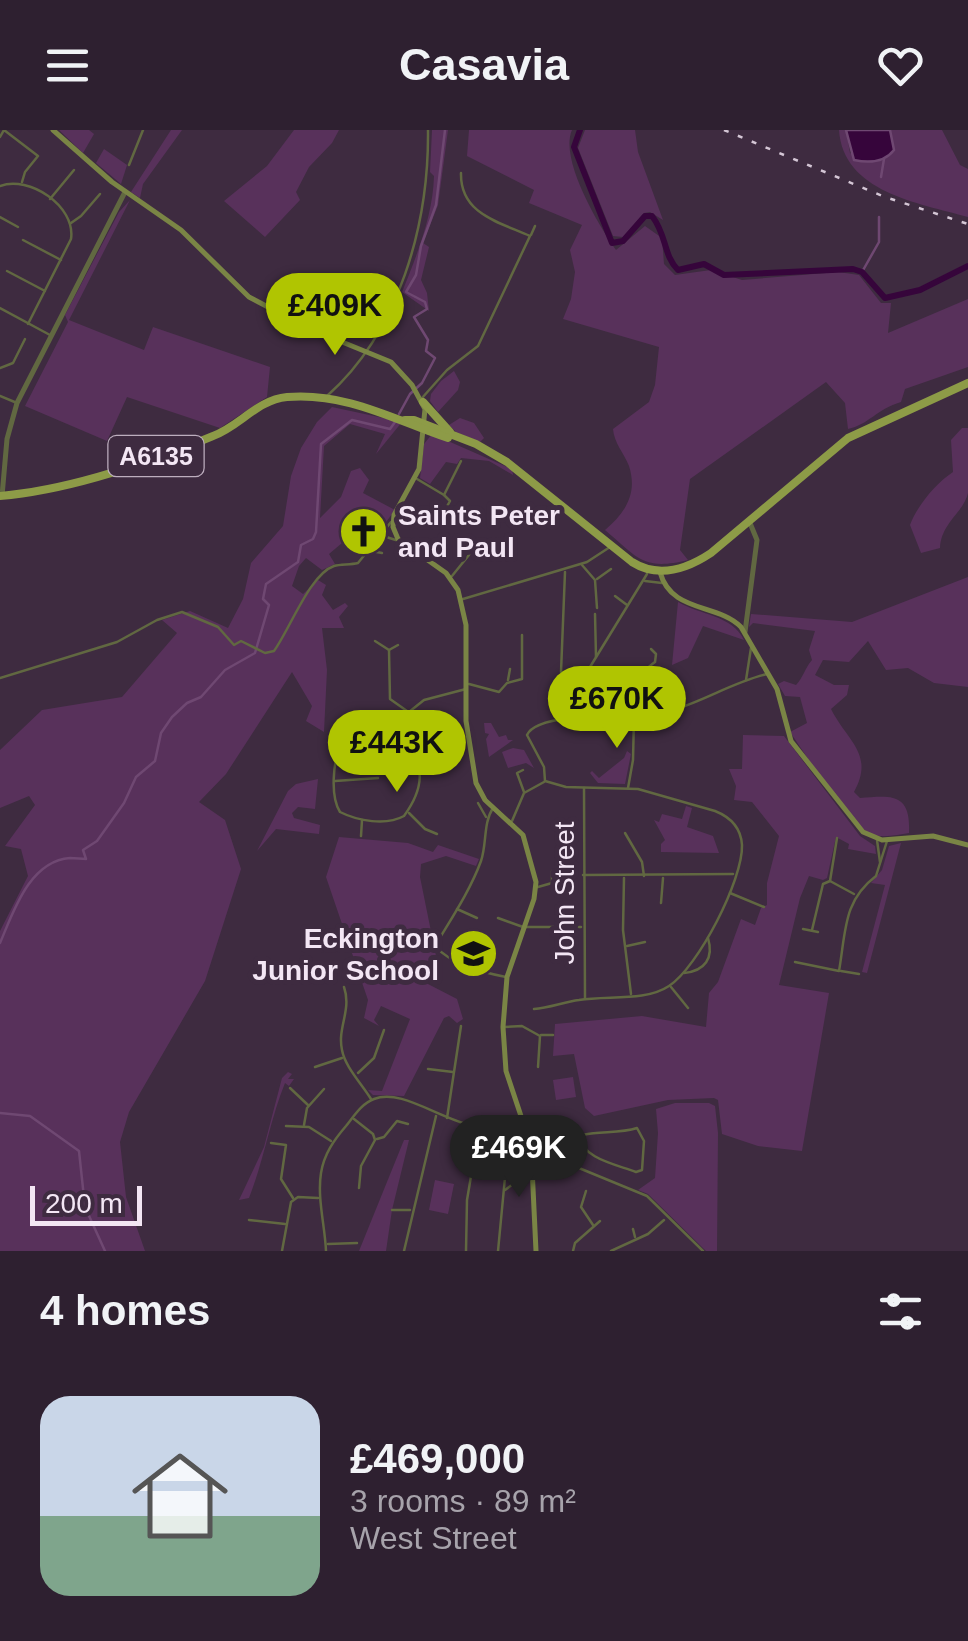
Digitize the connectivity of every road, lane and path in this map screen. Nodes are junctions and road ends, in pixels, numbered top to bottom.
1 (53, 130) edge
2 (143, 130) edge
3 (428, 130) edge
4 (0, 137) edge
5 (122, 160) dead end
6 (74, 170) dead end
7 (462, 173) dead end
8 (22, 182) junction
9 (0, 186) edge
10 (124, 192) junction
11 (100, 194) dead end
12 (50, 199) junction
13 (0, 217) edge
14 (71, 222) junction
15 (535, 226) dead end
16 (18, 228) dead end
17 (530, 236) junction
18 (23, 240) dead end
19 (60, 260) junction
20 (8, 270) dead end
21 (45, 291) junction
22 (0, 308) edge
23 (28, 324) junction
24 (52, 336) junction
25 (25, 339) dead end
26 (368, 352) junction
27 (0, 368) edge
28 (968, 383) edge
29 (0, 396) edge
30 (325, 398) junction
31 (422, 400) junction
32 (18, 403) junction
33 (424, 427) junction
34 (448, 435) junction
35 (461, 464) dead end
36 (416, 478) junction
37 (444, 494) junction
38 (1, 496) edge
39 (392, 521) junction
40 (750, 523) junction
41 (435, 528) dead end
42 (382, 535) junction
43 (466, 537) dead end
44 (401, 541) junction
45 (612, 546) junction
46 (486, 548) dead end
47 (473, 550) junction
48 (370, 551) junction
49 (382, 553) dead end
50 (582, 564) junction
51 (565, 569) junction
52 (611, 569) dead end
53 (647, 570) junction
54 (660, 572) junction
55 (451, 577) junction
56 (596, 580) junction
57 (644, 581) junction
58 (663, 584) junction
59 (614, 596) dead end
60 (461, 600) junction
61 (598, 605) dead end
62 (628, 606) junction
63 (595, 614) dead end
64 (586, 628) dead end
65 (595, 629) junction
66 (745, 632) junction
67 (522, 635) dead end
68 (375, 641) dead end
69 (398, 645) dead end
70 (751, 645) junction
71 (651, 649) dead end
72 (389, 650) junction
73 (596, 658) junction
74 (510, 669) dead end
75 (769, 674) junction
76 (0, 678) edge
77 (582, 681) junction
78 (746, 681) junction
79 (508, 682) junction
80 (467, 686) junction
81 (363, 712) dead end
82 (408, 712) junction
83 (615, 716) junction
84 (634, 716) junction
85 (559, 717) junction
86 (410, 733) junction
87 (365, 740) junction
88 (524, 770) dead end
89 (335, 781) junction
90 (545, 781) junction
91 (374, 786) dead end
92 (584, 787) junction
93 (628, 788) junction
94 (524, 794) junction
95 (478, 803) dead end
96 (493, 808) junction
97 (408, 812) junction
98 (362, 819) junction
99 (487, 819) junction
100 (512, 822) junction
101 (625, 833) dead end
102 (434, 835) dead end
103 (360, 836) dead end
104 (877, 839) junction
105 (887, 840) junction
106 (968, 844) edge
107 (848, 845) dead end
108 (880, 864) junction
109 (552, 871) dead end
110 (735, 874) junction
111 (583, 875) junction
112 (662, 876) junction
113 (624, 877) junction
114 (644, 877) junction
115 (830, 881) junction
116 (536, 887) junction
117 (729, 892) junction
118 (856, 895) junction
119 (661, 903) dead end
120 (764, 907) dead end
121 (457, 909) junction
122 (477, 918) dead end
123 (498, 918) dead end
124 (524, 927) junction
125 (582, 927) junction
126 (804, 929) dead end
127 (812, 930) junction
128 (818, 932) dead end
129 (707, 937) junction
130 (646, 942) dead end
131 (625, 946) junction
132 (795, 962) dead end
133 (840, 970) junction
134 (683, 973) junction
135 (859, 974) dead end
136 (507, 977) junction
137 (670, 986) junction
138 (344, 987) dead end
139 (631, 996) junction
140 (585, 999) junction
141 (688, 1008) dead end
142 (534, 1009) dead end
143 (461, 1026) dead end
144 (503, 1027) junction
145 (384, 1030) dead end
146 (553, 1035) dead end
147 (540, 1036) junction
148 (344, 1057) junction
149 (538, 1066) dead end
150 (315, 1067) dead end
151 (430, 1067) dead end
152 (454, 1072) junction
153 (356, 1074) junction
154 (290, 1088) dead end
155 (323, 1091) dead end
156 (372, 1100) junction
157 (309, 1106) junction
158 (437, 1115) junction
159 (352, 1118) junction
160 (446, 1119) junction
161 (408, 1124) dead end
162 (286, 1126) dead end
163 (304, 1126) junction
164 (479, 1127) junction
165 (525, 1128) junction
166 (578, 1135) junction
167 (376, 1140) junction
168 (272, 1142) dead end
169 (332, 1142) junction
170 (508, 1146) dead end
171 (560, 1146) junction
172 (533, 1170) junction
173 (577, 1187) dead end
174 (359, 1188) dead end
175 (504, 1190) junction
176 (321, 1198) junction
177 (294, 1199) junction
178 (412, 1210) junction
179 (395, 1212) dead end
180 (249, 1220) dead end
181 (664, 1220) dead end
182 (600, 1221) dead end
183 (286, 1224) junction
184 (594, 1226) junction
185 (634, 1229) dead end
186 (635, 1239) junction
187 (357, 1243) dead end
188 (326, 1244) junction
189 (619, 1249) edge
190 (571, 1250) edge
191 (282, 1251) edge
192 (326, 1251) edge
193 (404, 1251) edge
194 (466, 1251) edge
195 (498, 1251) edge
196 (536, 1251) edge
197 (611, 1251) edge
198 (703, 1251) edge

1 - 10 main road
2 - 5 street
3 - 26 street
4 - 8 street
6 - 12 street
7 - 17 street
8 - 9 street
8 - 12 street
10 - 24 street
10 - 26 main road
11 - 14 street
12 - 14 street
13 - 16 street
14 - 19 street
15 - 17 street
17 - 31 street
18 - 19 street
19 - 21 street
20 - 21 street
21 - 23 street
22 - 23 street
23 - 24 street
24 - 32 street
25 - 27 street
26 - 30 street
26 - 31 main road
28 - 40 main road, A6135
29 - 32 street
30 - 33 main road, A6135
30 - 38 main road, A6135
31 - 33 main road
31 - 34 main road
32 - 38 street
33 - 34 main road, A6135
33 - 36 main road
34 - 45 main road, A6135
35 - 37 street
36 - 37 street
36 - 39 main road
37 - 41 street
39 - 42 street
39 - 44 main road
40 - 54 main road, A6135
40 - 66 street
42 - 44 street
42 - 48 street
43 - 47 street
44 - 55 main road
45 - 50 street
45 - 53 main road, A6135
46 - 47 street
47 - 55 street
48 - 49 street
48 - 76 street
50 - 51 street
50 - 56 street
51 - 60 street
51 - 77 street
52 - 56 street
53 - 54 main road, A6135
53 - 57 street
54 - 58 main road
55 - 60 main road
56 - 61 street
57 - 58 street
57 - 62 street
58 - 66 main road
59 - 62 street
60 - 80 main road
62 - 73 street
63 - 65 street
64 - 65 street
65 - 73 street
66 - 70 main road
67 - 79 street
68 - 72 street
69 - 72 street
70 - 75 main road
70 - 78 street
71 - 83 street
72 - 82 street
73 - 77 street
74 - 79 street
75 - 78 street
75 - 104 main road
77 - 85 street
78 - 84 street
79 - 80 street
80 - 82 street
80 - 96 main road
81 - 87 street
82 - 86 street
83 - 84 street
83 - 85 street
84 - 93 street
85 - 90 street
86 - 87 street
86 - 97 street
87 - 89 street
88 - 94 street
89 - 91 street
89 - 98 street
90 - 92 street
90 - 94 street
92 - 93 street
92 - 111 street, John Street
93 - 110 street
94 - 100 street
95 - 99 street
96 - 99 street
96 - 100 main road
97 - 98 street
97 - 102 street
98 - 103 street
99 - 121 street
100 - 116 main road
101 - 114 street
104 - 105 main road
104 - 108 street
105 - 106 main road
105 - 108 street
107 - 115 street
108 - 118 street
109 - 116 street
110 - 112 street
110 - 117 street
111 - 113 street
111 - 125 street, John Street
112 - 114 street
112 - 119 street
113 - 114 street
113 - 131 street
115 - 118 street
115 - 127 street
116 - 124 main road
117 - 120 street
117 - 129 street
118 - 133 street
121 - 122 street
121 - 136 street
123 - 124 street
124 - 125 street
124 - 136 main road
125 - 140 street, John Street
126 - 127 street
127 - 128 street
129 - 134 street
129 - 134 street
130 - 131 street
131 - 139 street
132 - 133 street
133 - 135 street
134 - 137 street
136 - 144 main road
137 - 139 street
137 - 141 street
138 - 148 street
139 - 140 street
140 - 142 street
143 - 152 street
144 - 147 street
144 - 165 main road
145 - 153 street
146 - 147 street
147 - 149 street
148 - 150 street
148 - 153 street
151 - 152 street
152 - 160 street
153 - 156 street
154 - 157 street
155 - 157 street
156 - 158 street
156 - 159 street
157 - 163 street
158 - 160 street
158 - 178 street
159 - 167 street
159 - 169 street
160 - 164 street
161 - 167 street
162 - 163 street
163 - 169 street
164 - 165 street
164 - 194 street
165 - 171 street
165 - 172 main road
166 - 166 street
166 - 171 street
167 - 174 street
168 - 177 street
169 - 176 street
170 - 175 street
171 - 198 street
172 - 175 street
172 - 196 main road
173 - 184 street
175 - 195 street
176 - 177 street
176 - 188 street
177 - 183 street
178 - 179 street
178 - 193 street
180 - 183 street
181 - 186 street
182 - 184 street
183 - 191 street
184 - 190 street
185 - 186 street
186 - 189 street
187 - 188 street
188 - 192 street
189 - 197 street

